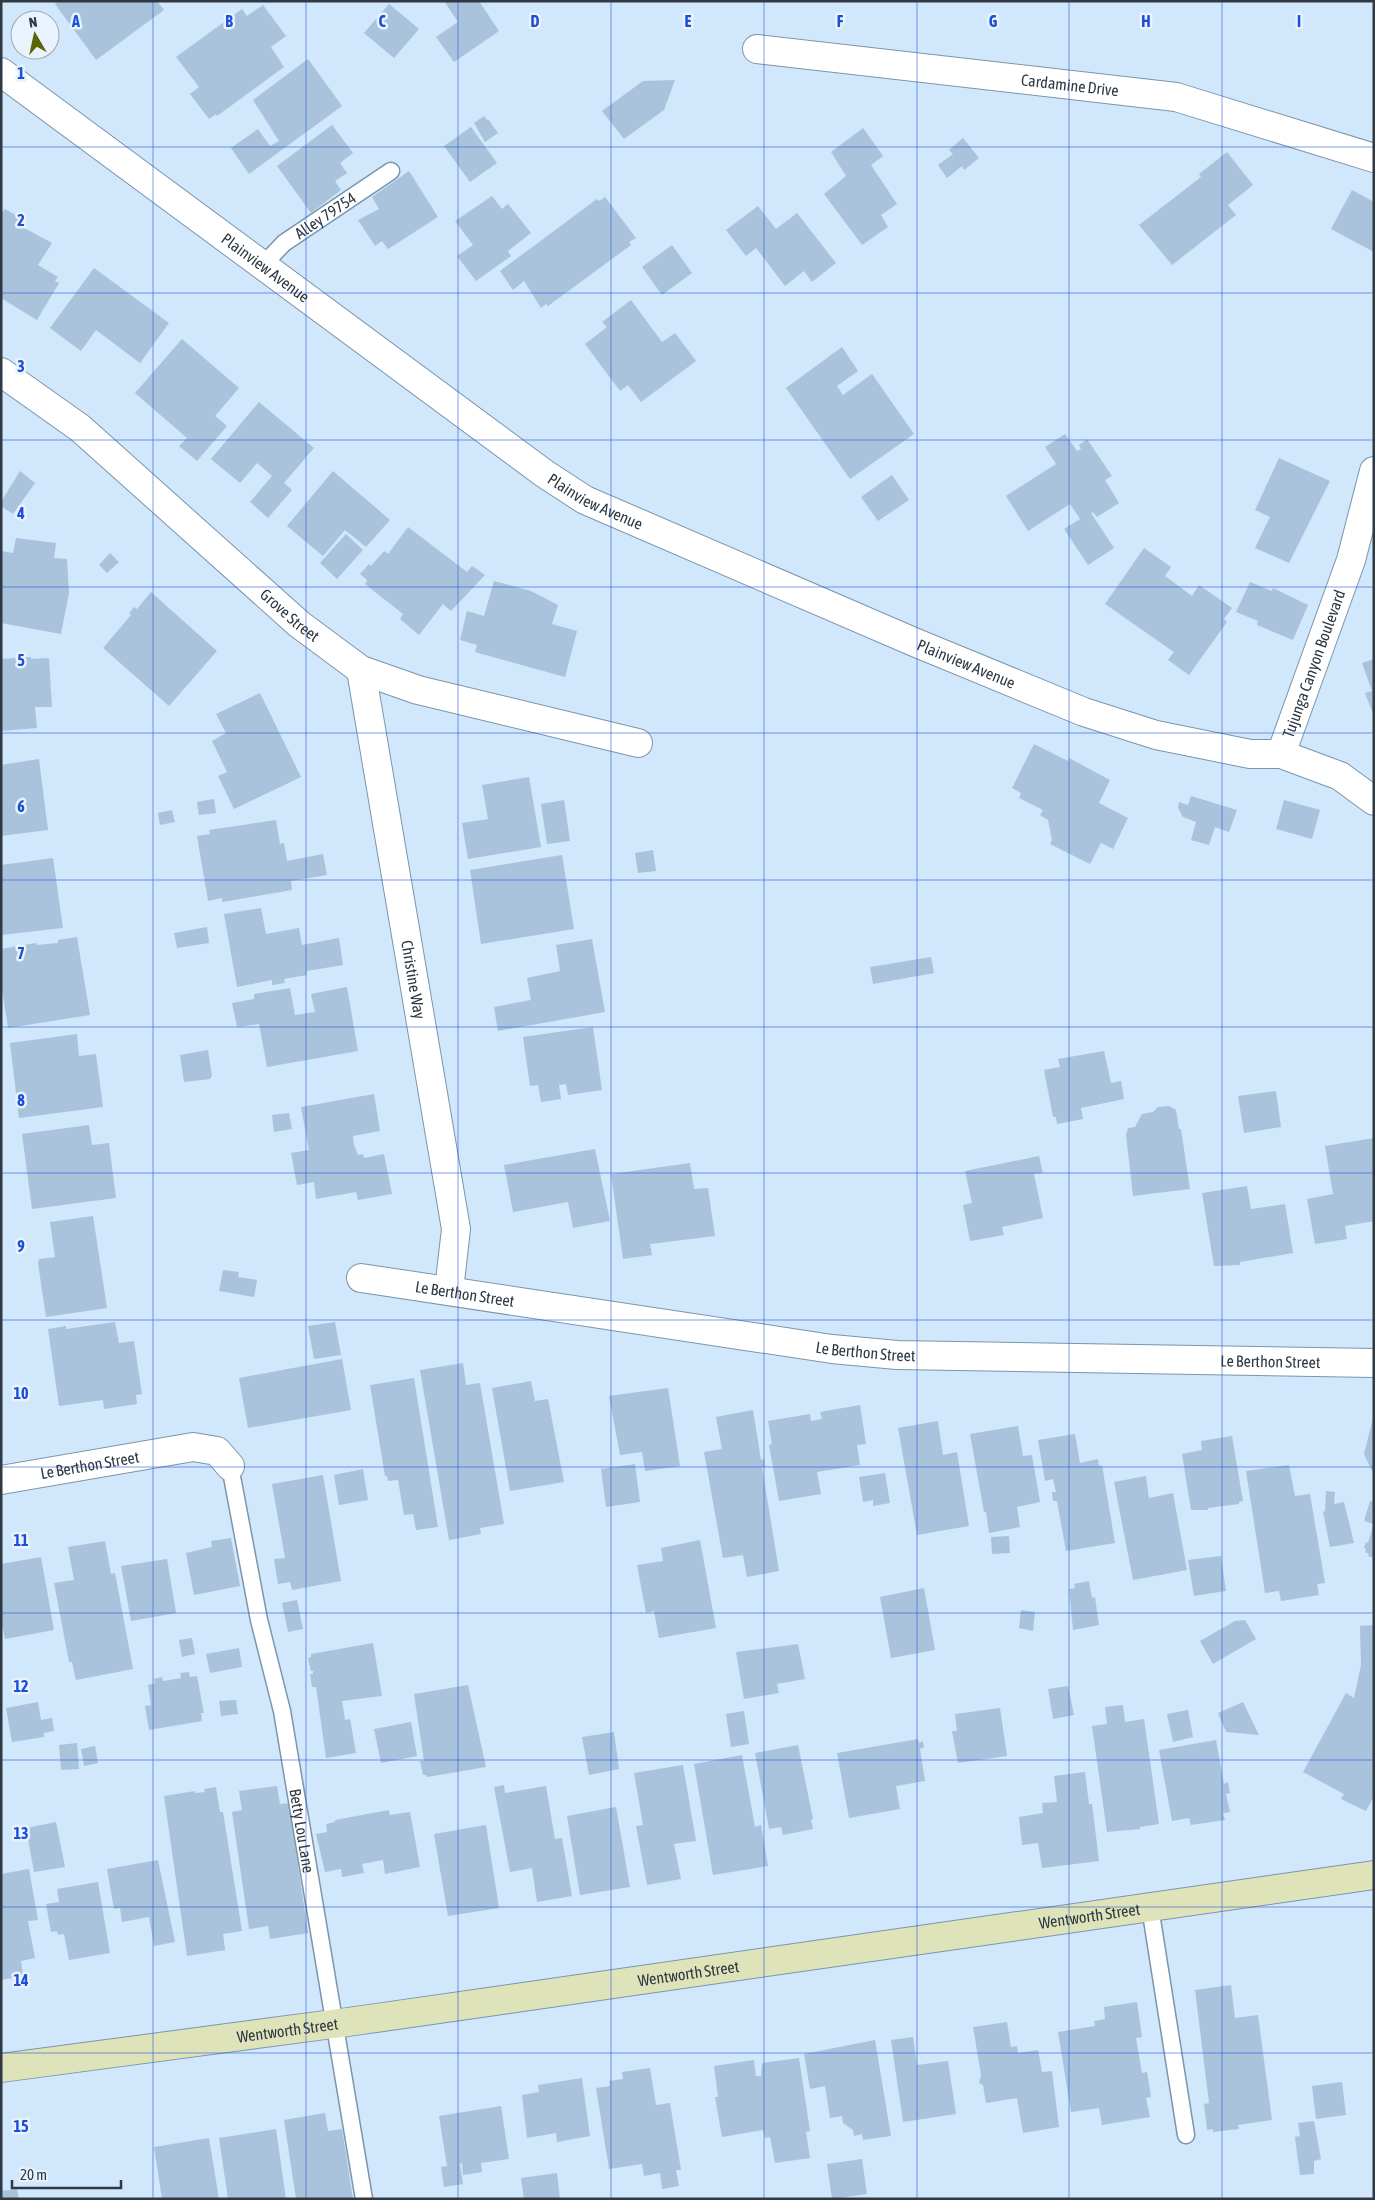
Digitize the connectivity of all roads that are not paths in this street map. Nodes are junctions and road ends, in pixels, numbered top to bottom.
1 (757, 48) dead end
2 (1, 72) edge
3 (1374, 158) edge
4 (390, 171) dead end
5 (263, 265) junction
6 (5, 382) edge
7 (1374, 471) edge
8 (360, 670) junction
9 (638, 743) dead end
10 (1280, 754) junction
11 (1374, 801) edge
12 (361, 1278) dead end
13 (449, 1290) junction
14 (1374, 1363) edge
15 (230, 1466) joint
16 (1, 1480) edge
17 (1374, 1875) edge
18 (1150, 1907) junction
19 (334, 2023) junction
20 (1, 2068) edge
21 (1186, 2135) dead end
22 (364, 2199) edge

1 - 3 street, Cardamine Drive
2 - 5 street, Plainview Avenue
4 - 5 lane, Alley 79754
5 - 10 street, Plainview Avenue
6 - 8 street, Grove Street
7 - 10 street, Tujunga Canyon Boulevard
8 - 9 street, Grove Street
8 - 13 street, Christine Way
10 - 11 street, Tujunga Canyon Boulevard
12 - 13 street, Le Berthon Street
13 - 14 street, Le Berthon Street
15 - 16 street, Le Berthon Street
15 - 19 lane, Betty Lou Lane
17 - 18 street, Wentworth Street
18 - 19 street, Wentworth Street
18 - 21 lane
19 - 20 street, Wentworth Street
19 - 22 lane, Betty Lou Lane

